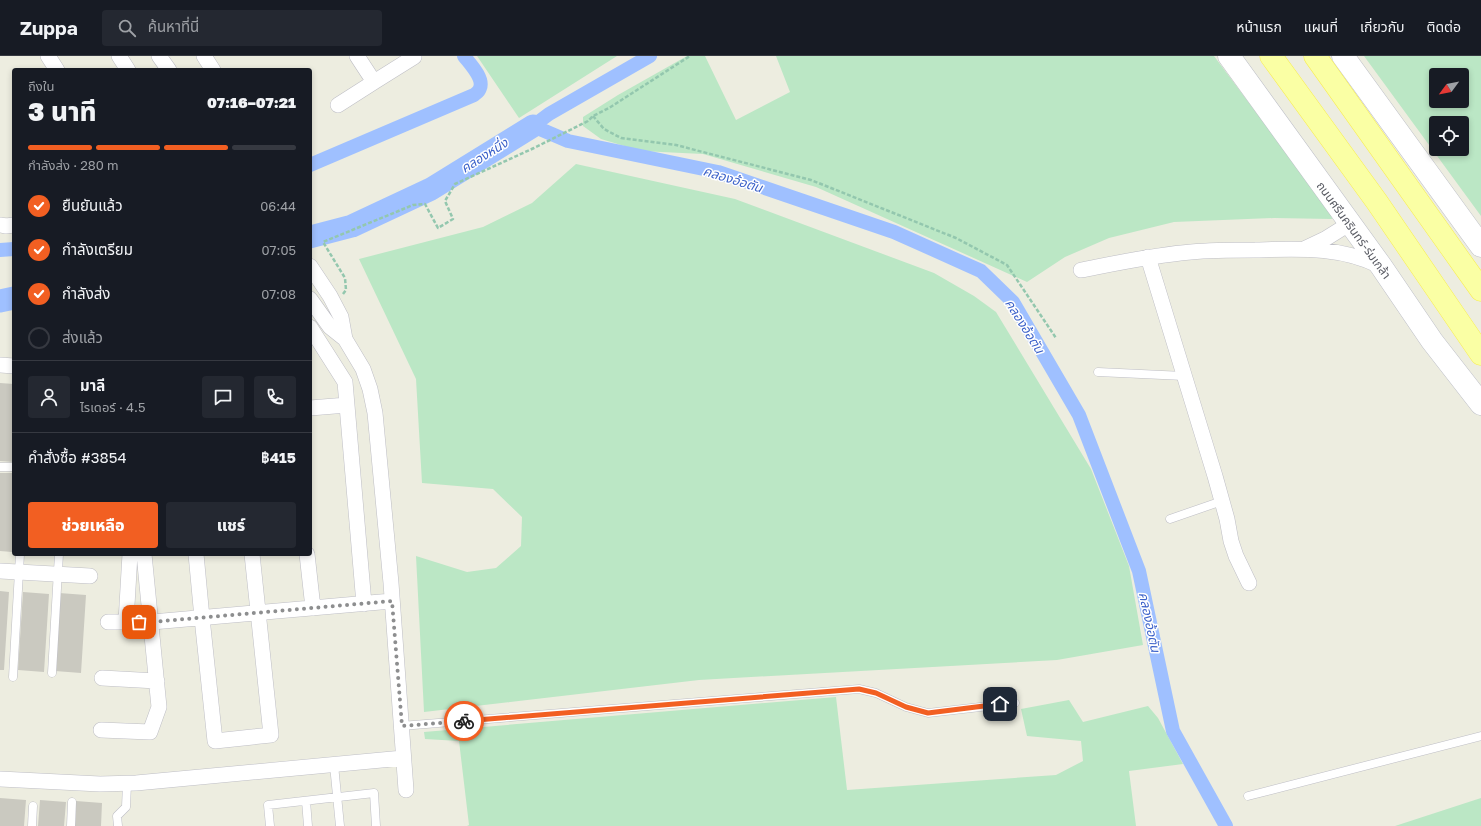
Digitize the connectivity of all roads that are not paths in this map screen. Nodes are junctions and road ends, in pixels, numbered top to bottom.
1 (48, 56) edge
2 (119, 56) edge
3 (159, 56) edge
4 (204, 56) edge
5 (357, 56) edge
6 (1229, 56) edge
7 (1271, 56) edge
8 (1315, 56) edge
9 (1343, 56) edge
10 (414, 57) edge
11 (56, 68) edge
12 (127, 68) edge
13 (168, 68) edge
14 (212, 68) edge
15 (374, 82) junction
16 (338, 105) dead end
17 (1349, 224) junction
18 (0, 225) edge
19 (12, 225) edge
20 (1480, 244) edge
21 (1306, 248) junction
22 (1148, 257) junction
23 (1381, 266) junction
24 (312, 269) edge
25 (1081, 270) dead end
26 (1481, 290) edge
27 (313, 303) edge
28 (312, 330) edge
29 (345, 339) junction
30 (1481, 354) edge
31 (0, 366) edge
32 (12, 366) edge
33 (1098, 372) dead end
34 (1184, 376) junction
35 (1481, 404) edge
36 (347, 405) junction
37 (312, 408) edge
38 (0, 466) edge
39 (12, 467) edge
40 (1222, 501) junction
41 (1170, 519) dead end
42 (20, 556) edge
43 (59, 556) edge
44 (130, 556) edge
45 (144, 556) edge
46 (196, 556) edge
47 (252, 556) edge
48 (307, 556) edge
49 (0, 571) edge
50 (19, 572) junction
51 (58, 575) junction
52 (90, 576) dead end
53 (1249, 583) dead end
54 (392, 601) junction
55 (364, 604) junction
56 (313, 608) junction
57 (258, 613) junction
58 (202, 618) junction
59 (108, 622) dead end
60 (126, 622) junction
61 (152, 622) junction
62 (52, 673) dead end
63 (13, 677) dead end
64 (102, 678) dead end
65 (157, 681) junction
66 (1015, 703) dead end
67 (402, 726) junction
68 (101, 730) dead end
69 (1481, 736) edge
70 (403, 758) junction
71 (334, 764) junction
72 (0, 779) edge
73 (127, 784) junction
74 (406, 790) dead end
75 (1248, 796) dead end
76 (338, 798) junction
77 (306, 801) junction
78 (72, 802) dead end
79 (33, 806) dead end
80 (32, 826) edge
81 (71, 826) edge
82 (118, 826) edge
83 (270, 826) edge
84 (308, 826) edge
85 (340, 826) edge
86 (376, 826) edge

1 - 11 street
2 - 12 street
3 - 13 street
4 - 14 street
5 - 15 street
6 - 17 main road, ถนนศรีนครินทร์-ร่มเกล้า
7 - 30 main road
8 - 26 main road
9 - 20 main road
10 - 15 street
15 - 16 street
17 - 21 street
17 - 23 main road, ถนนศรีนครินทร์-ร่มเกล้า
18 - 19 street
21 - 22 street
21 - 23 street
22 - 25 street
22 - 34 street
23 - 35 main road, ถนนศรีนครินทร์-ร่มเกล้า
24 - 29 street
27 - 29 street
28 - 36 street
29 - 54 street
31 - 32 street
33 - 34 lane
34 - 40 street
36 - 37 street
36 - 55 street
38 - 39 lane
40 - 41 lane
40 - 53 street
42 - 50 lane
43 - 51 lane
44 - 60 street
45 - 61 street
46 - 58 street
47 - 57 street
48 - 56 street
49 - 50 street
50 - 51 street
50 - 63 lane
51 - 52 street
51 - 62 lane
54 - 55 street
54 - 67 street
55 - 56 street
56 - 57 street
57 - 58 street
57 - 58 street
58 - 61 street
59 - 60 street
60 - 61 street
61 - 65 street
64 - 65 street
65 - 68 street
66 - 67 lane
67 - 70 street
69 - 75 lane
70 - 71 street
70 - 74 street
71 - 73 street
71 - 76 lane
72 - 73 street
73 - 82 lane
76 - 77 lane
76 - 85 lane
76 - 86 lane
77 - 83 lane
77 - 84 lane
78 - 81 lane
79 - 80 lane

